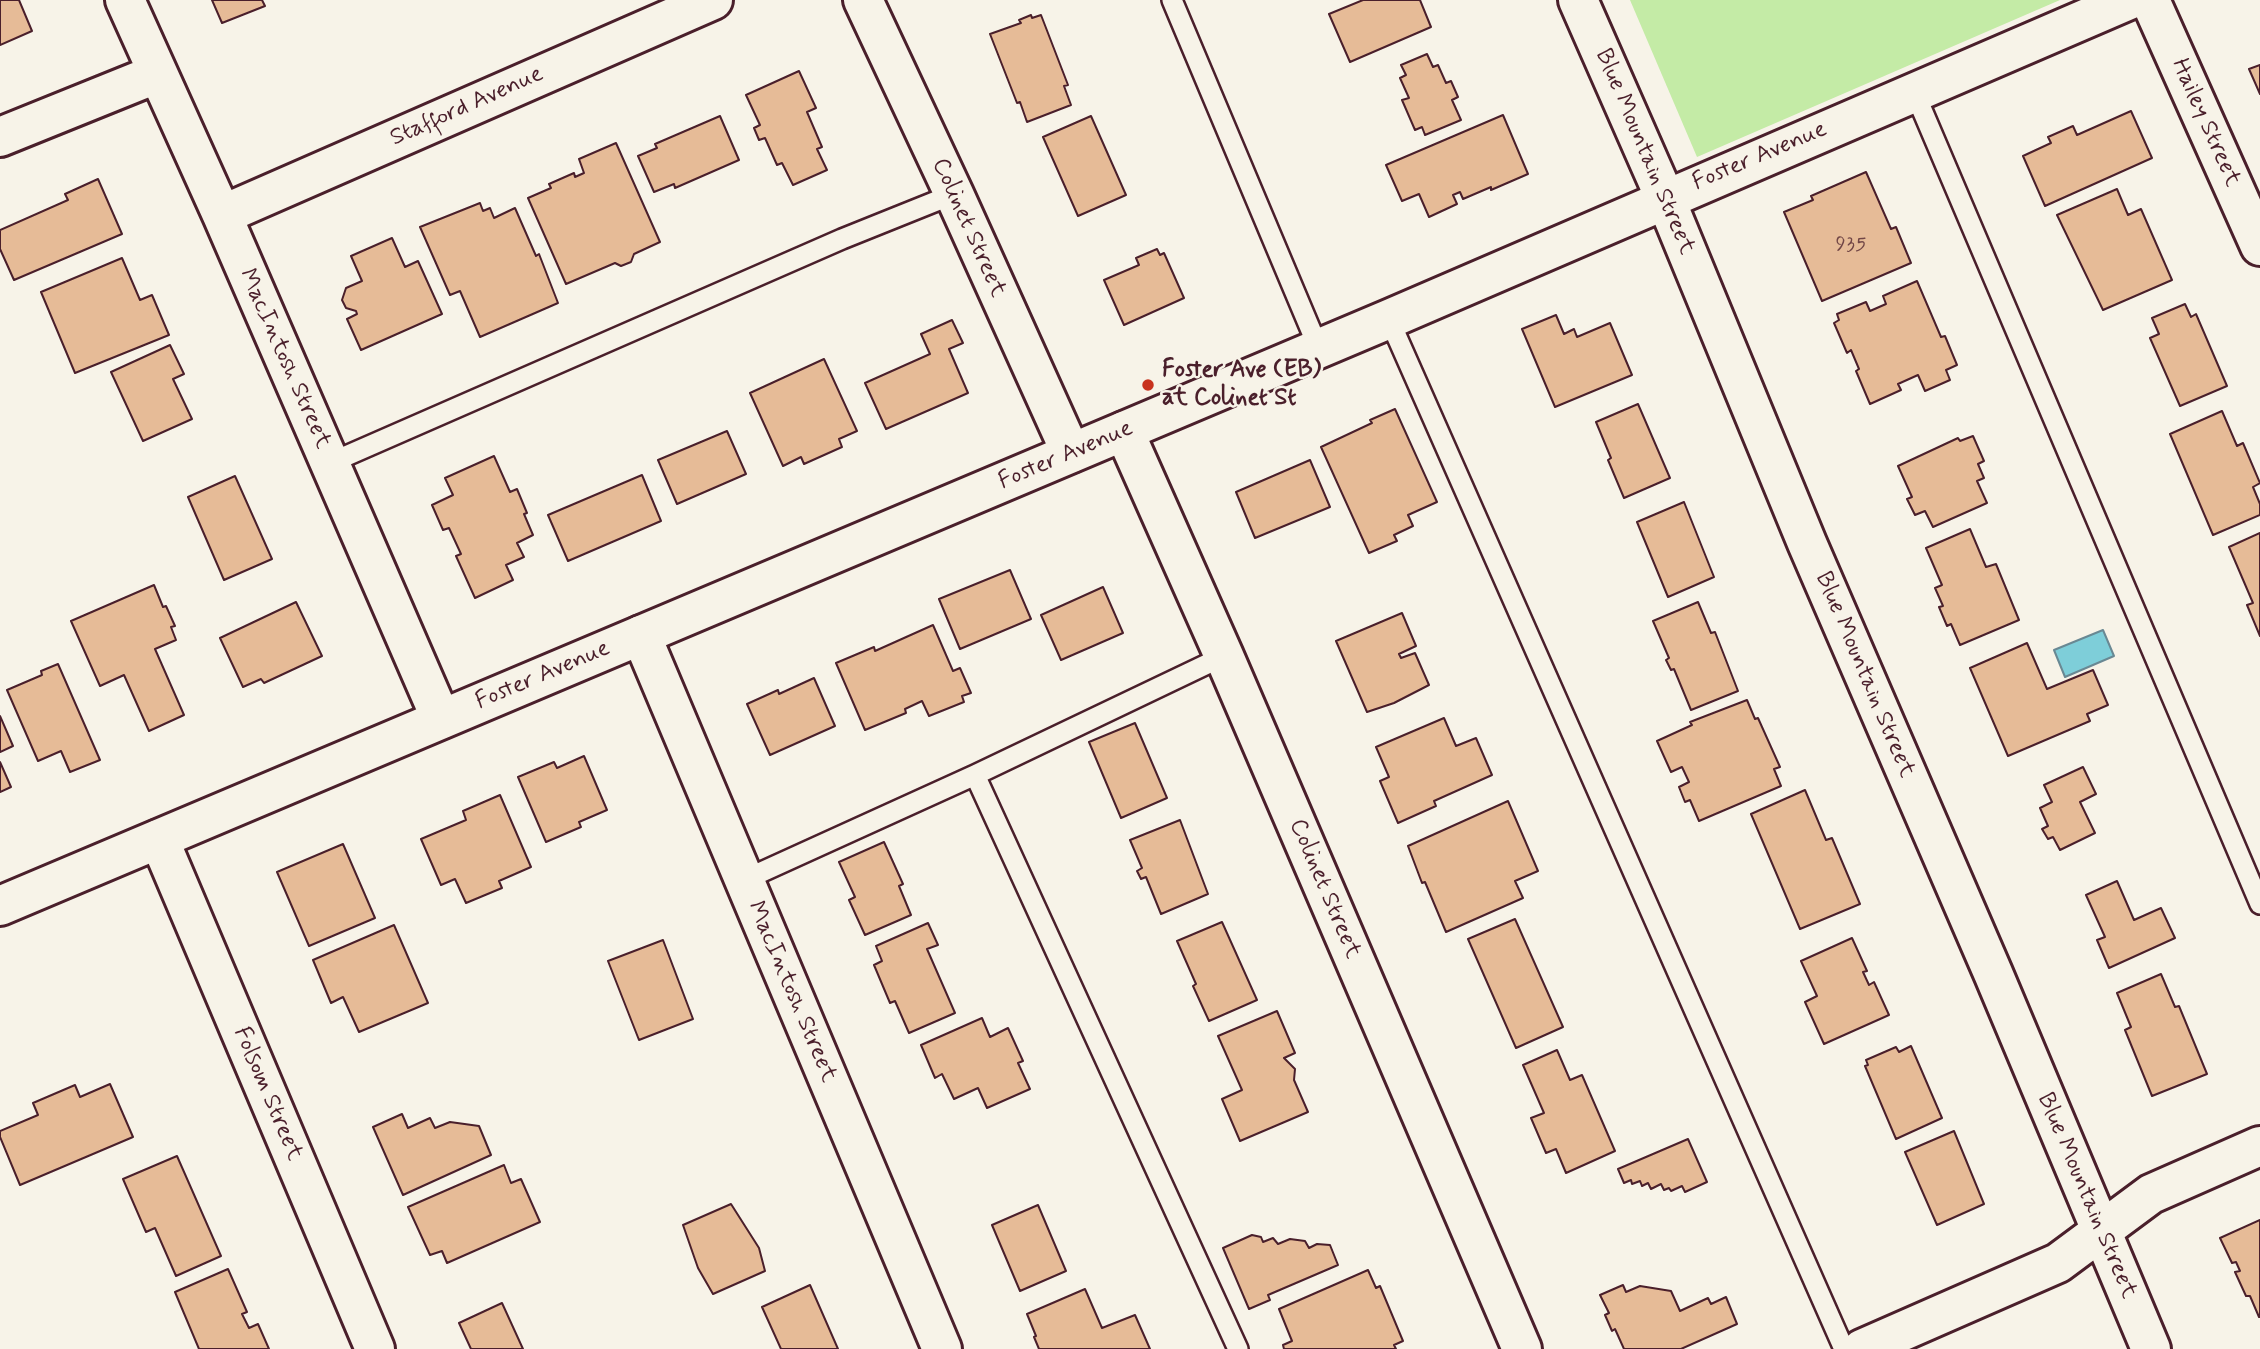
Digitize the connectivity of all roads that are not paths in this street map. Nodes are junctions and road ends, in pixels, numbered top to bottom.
1 (125, 0) edge
2 (713, 0) edge
3 (1172, 0) edge
4 (1577, 0) edge
5 (2129, 0) edge
6 (2150, 0) edge
7 (864, 1) edge
8 (156, 74) junction
9 (1914, 91) junction
10 (0, 137) edge
11 (954, 194) junction
12 (1665, 198) junction
13 (222, 215) junction
14 (2260, 246) edge
15 (1389, 318) junction
16 (1318, 347) junction
17 (1124, 431) junction
18 (1071, 453) junction
19 (330, 463) junction
20 (641, 635) junction
21 (1224, 656) junction
22 (441, 719) junction
23 (975, 775) junction
24 (159, 839) junction
25 (744, 880) junction
26 (2260, 904) edge
27 (0, 906) edge
28 (2260, 1146) edge
29 (2100, 1232) junction
30 (375, 1349) edge
31 (942, 1349) edge
32 (1238, 1349) edge
33 (1522, 1349) edge
34 (1844, 1349) edge
35 (1862, 1349) edge
36 (2151, 1349) edge

1 - 8 street, MacIntosh Street
2 - 13 street, Stafford Avenue
3 - 16 lane
4 - 12 street, Blue Mountain Street
5 - 9 street, Foster Avenue
6 - 14 street, Hailey Street
7 - 11 street, Colinet Street
8 - 10 street
8 - 13 street, MacIntosh Street
9 - 12 street, Foster Avenue
9 - 26 lane
11 - 18 street, Colinet Street
11 - 19 lane
12 - 15 street, Foster Avenue
12 - 29 street, Blue Mountain Street
13 - 19 street, MacIntosh Street
15 - 16 street, Foster Avenue
15 - 34 lane
16 - 17 street, Foster Avenue
17 - 18 street, Foster Avenue
17 - 21 street, Colinet Street
18 - 20 street, Foster Avenue
19 - 22 street, MacIntosh Street
20 - 22 street, Foster Avenue
20 - 25 street, MacIntosh Street
21 - 23 lane
21 - 33 street, Colinet Street
22 - 24 street, Foster Avenue
23 - 25 lane
23 - 32 lane
24 - 27 street, Foster Avenue
24 - 30 street, Folsom Street
25 - 31 street, MacIntosh Street
28 - 29 street
29 - 35 street
29 - 36 street, Blue Mountain Street

